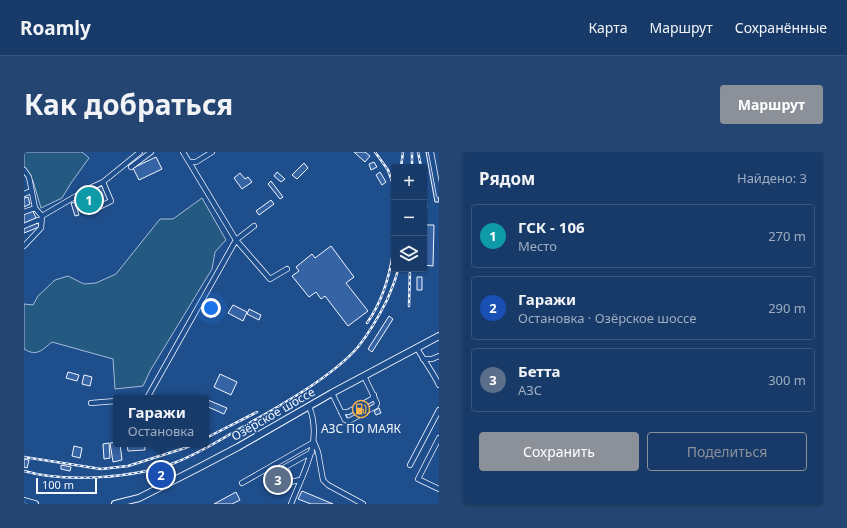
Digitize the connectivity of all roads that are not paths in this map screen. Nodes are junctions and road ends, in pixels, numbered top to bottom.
1 (140, 152) edge
2 (151, 152) edge
3 (183, 152) edge
4 (212, 152) edge
5 (430, 152) edge
6 (190, 162) junction
7 (131, 167) dead end
8 (24, 170) edge
9 (26, 178) edge
10 (103, 182) junction
11 (31, 191) junction
12 (93, 191) dead end
13 (24, 194) edge
14 (439, 195) edge
15 (35, 208) junction
16 (24, 212) edge
17 (42, 218) junction
18 (24, 226) edge
19 (254, 226) dead end
20 (236, 240) junction
21 (24, 246) edge
22 (287, 269) dead end
23 (439, 336) edge
24 (417, 348) junction
25 (439, 356) edge
26 (423, 359) junction
27 (364, 376) junction
28 (439, 385) edge
29 (332, 393) junction
30 (148, 395) edge
31 (374, 395) junction
32 (113, 401) edge
33 (91, 403) dead end
34 (309, 406) junction
35 (439, 410) edge
36 (341, 412) junction
37 (439, 438) edge
38 (314, 442) junction
39 (312, 452) junction
40 (410, 465) dead end
41 (300, 480) junction
42 (242, 483) dead end
43 (439, 489) edge
44 (24, 501) edge
45 (35, 504) edge
46 (115, 504) edge
47 (291, 504) edge
48 (363, 504) edge

1 - 10 street
2 - 7 street
3 - 6 street
4 - 6 street
5 - 14 street
6 - 20 street
8 - 9 street
9 - 11 street
10 - 12 street
10 - 17 street
11 - 13 street
11 - 15 street
15 - 16 street
15 - 17 street
17 - 18 street
17 - 21 street
19 - 20 street
20 - 22 street
20 - 30 street
23 - 24 main road, Озёрское шоссе
24 - 26 street
24 - 27 main road, Озёрское шоссе
25 - 26 street
26 - 28 street
27 - 29 main road, Озёрское шоссе
27 - 31 street
29 - 34 main road, Озёрское шоссе
29 - 36 street
31 - 36 street
31 - 36 street
32 - 33 street
34 - 38 street
34 - 46 main road, Озёрское шоссе
35 - 40 street
37 - 43 street
38 - 39 street
38 - 42 street
38 - 48 street
39 - 41 street
39 - 41 street
41 - 47 street
44 - 45 main road

